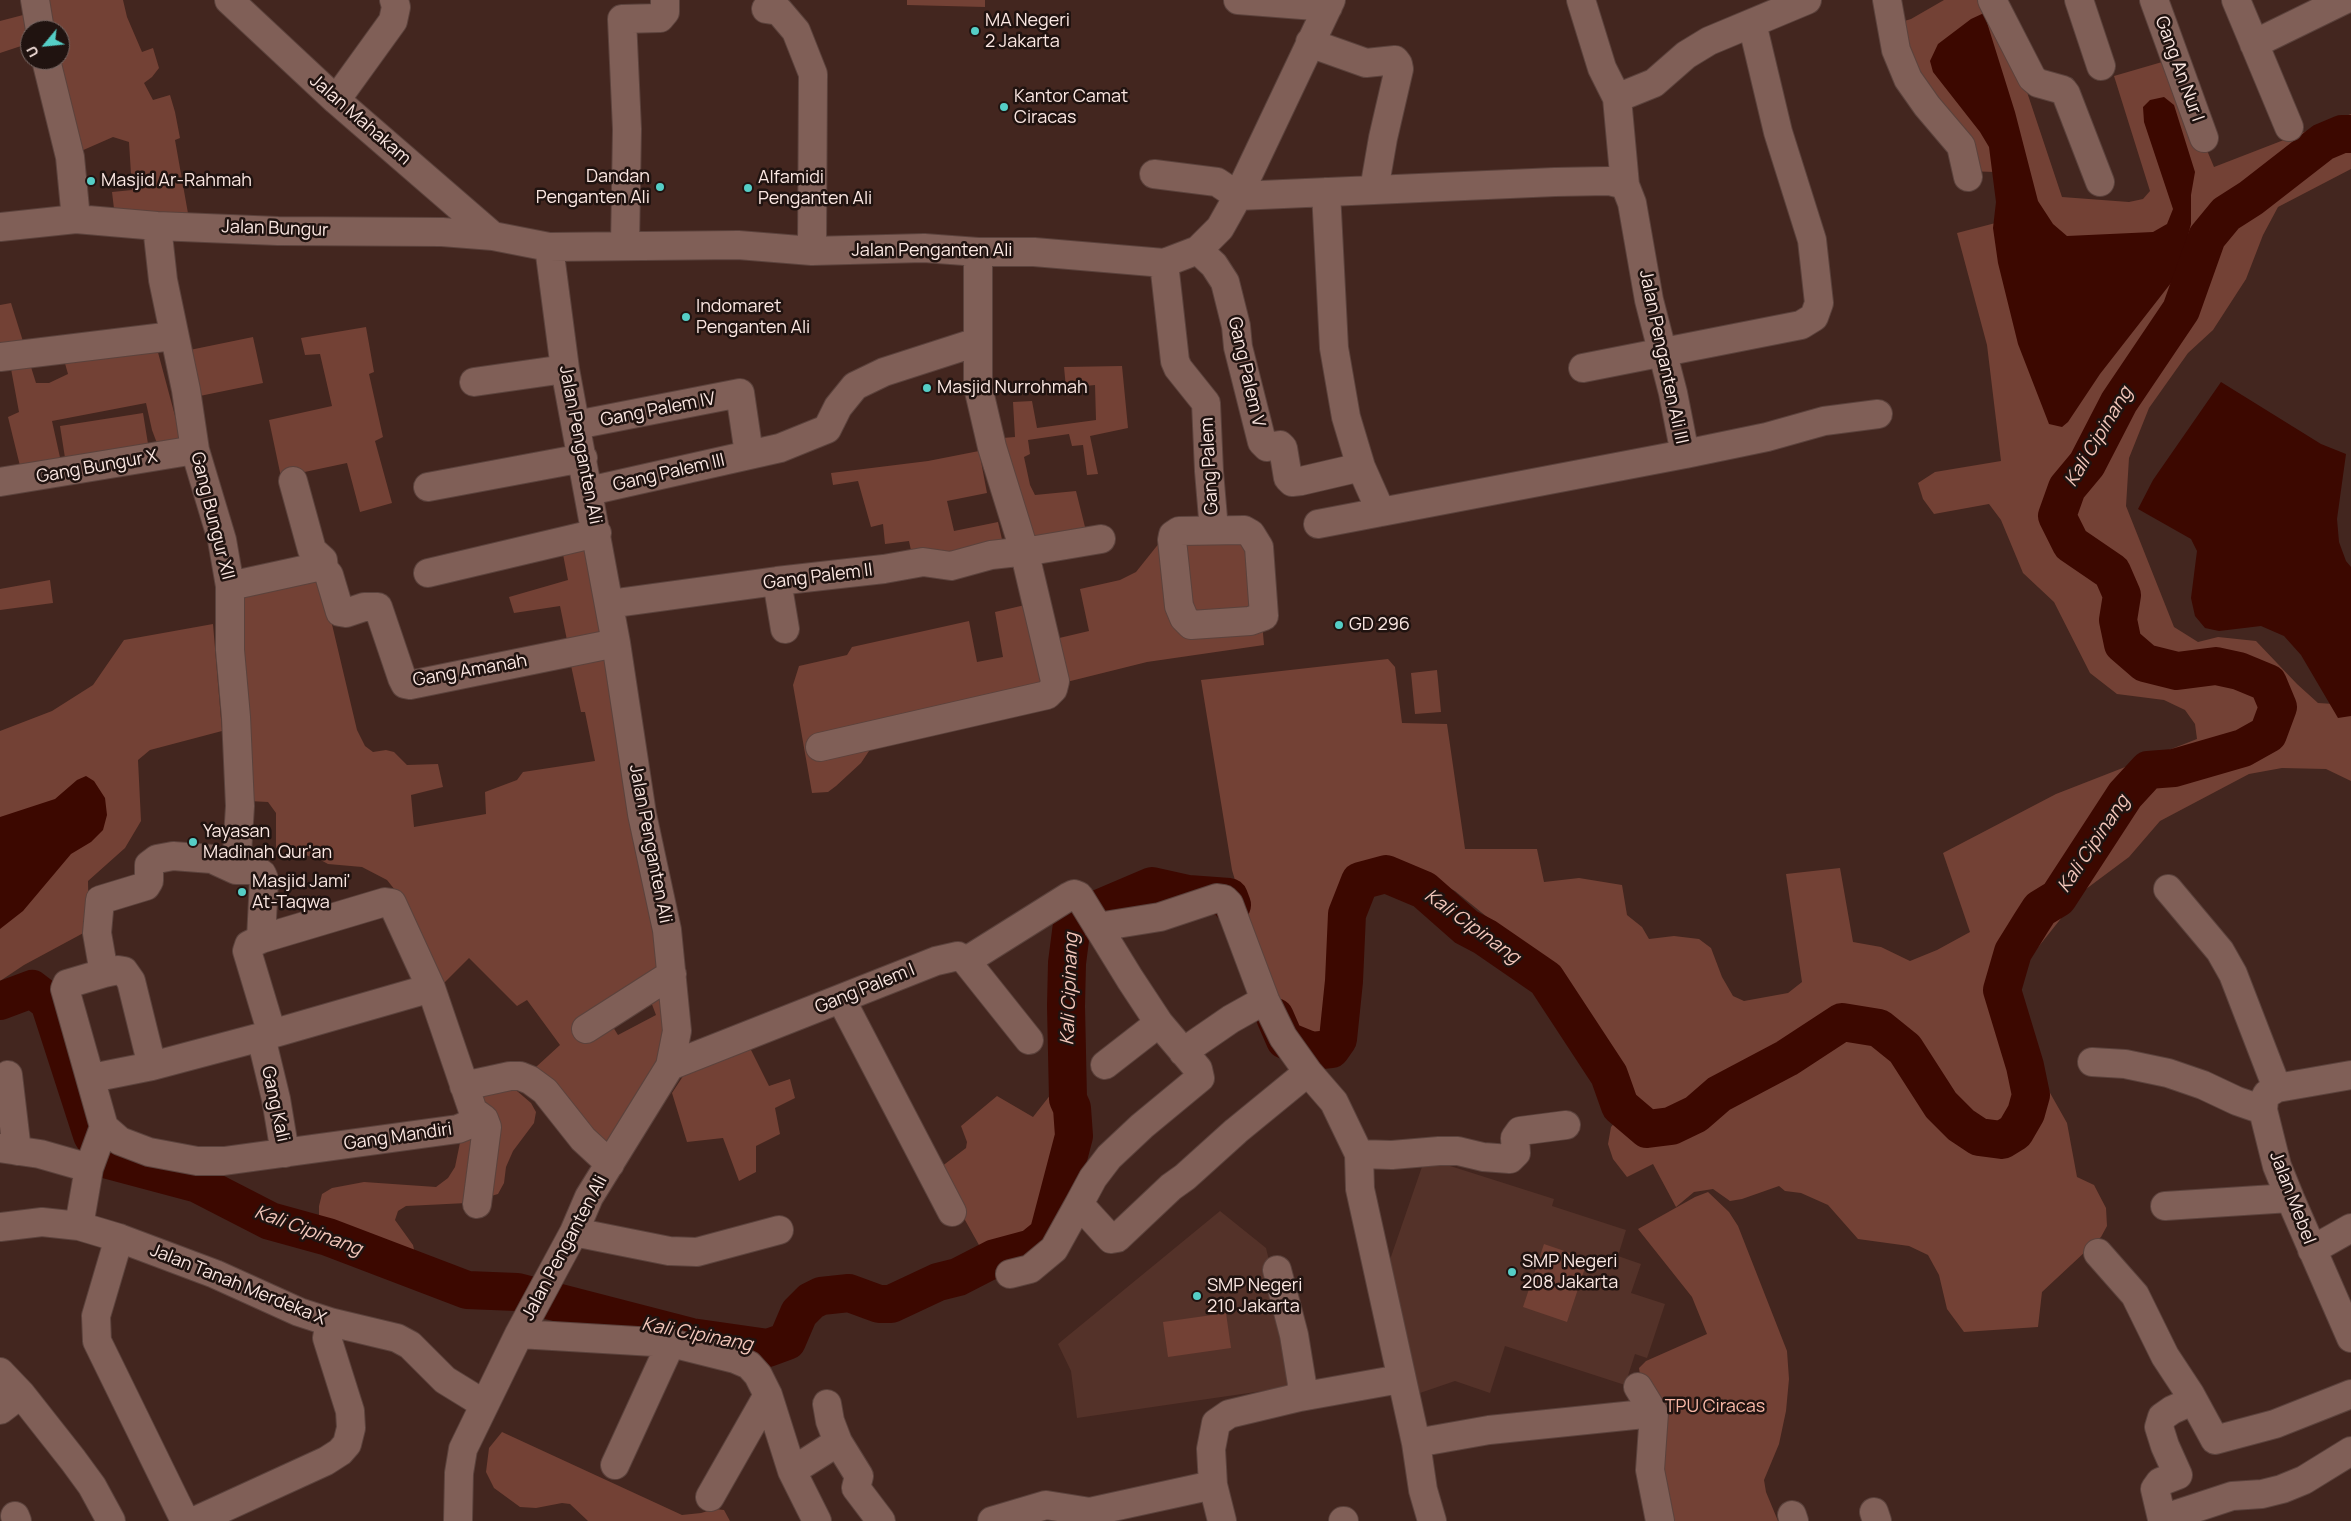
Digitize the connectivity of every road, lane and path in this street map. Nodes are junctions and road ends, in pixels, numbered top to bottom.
1 (35, 0) edge
2 (229, 0) edge
3 (394, 0) edge
4 (665, 0) edge
5 (1238, 0) edge
6 (1581, 0) edge
7 (1807, 0) edge
8 (1887, 0) edge
9 (1992, 0) edge
10 (2079, 0) edge
11 (2154, 0) edge
12 (2236, 0) edge
13 (2345, 0) edge
14 (1330, 4) edge
15 (766, 9) dead end
16 (621, 10) edge
17 (2351, 10) edge
18 (38, 20) edge
19 (1752, 23) junction
20 (1310, 42) junction
21 (2254, 44) junction
22 (2101, 66) dead end
23 (48, 70) edge
24 (1618, 98) junction
25 (336, 100) junction
26 (2289, 127) dead end
27 (2204, 138) dead end
28 (1154, 174) dead end
29 (1968, 177) dead end
30 (2100, 182) dead end
31 (1625, 185) junction
32 (1374, 190) junction
33 (1326, 192) junction
34 (1238, 196) junction
35 (76, 219) junction
36 (157, 226) junction
37 (0, 227) edge
38 (493, 236) junction
39 (626, 246) junction
40 (549, 247) junction
41 (1198, 250) junction
42 (812, 252) junction
43 (978, 252) junction
44 (1164, 263) junction
45 (173, 336) junction
46 (976, 342) junction
47 (1664, 353) junction
48 (0, 357) edge
49 (1583, 368) dead end
50 (566, 369) junction
51 (474, 382) dead end
52 (1878, 414) dead end
53 (576, 426) junction
54 (195, 450) junction
55 (749, 454) junction
56 (1684, 454) junction
57 (583, 458) junction
58 (1361, 467) junction
59 (292, 480) dead end
60 (0, 482) edge
61 (428, 487) dead end
62 (589, 491) junction
63 (1381, 512) junction
64 (1318, 524) dead end
65 (1214, 530) dead end
66 (597, 533) junction
67 (1101, 539) dead end
68 (1024, 550) junction
69 (324, 569) junction
70 (428, 573) dead end
71 (778, 581) junction
72 (230, 586) junction
73 (609, 604) junction
74 (785, 629) dead end
75 (616, 643) junction
76 (820, 747) dead end
77 (236, 870) junction
78 (2168, 889) dead end
79 (1094, 920) junction
80 (261, 939) junction
81 (966, 961) junction
82 (104, 973) junction
83 (672, 974) junction
84 (431, 988) junction
85 (841, 999) junction
86 (1265, 1000) junction
87 (1159, 1023) junction
88 (586, 1029) dead end
89 (266, 1036) junction
90 (1029, 1040) dead end
91 (1183, 1052) junction
92 (2092, 1062) dead end
93 (1106, 1065) dead end
94 (152, 1066) junction
95 (670, 1066) junction
96 (1308, 1072) junction
97 (8, 1075) dead end
98 (2344, 1076) edge
99 (92, 1078) junction
100 (464, 1086) junction
101 (2270, 1099) junction
102 (473, 1111) junction
103 (1566, 1125) dead end
104 (101, 1146) junction
105 (8, 1150) edge
106 (285, 1153) junction
107 (1359, 1154) junction
108 (610, 1164) junction
109 (2290, 1198) junction
110 (477, 1204) dead end
111 (1079, 1204) junction
112 (2165, 1206) dead end
113 (952, 1212) dead end
114 (79, 1226) junction
115 (0, 1228) edge
116 (2351, 1228) edge
117 (779, 1230) dead end
118 (574, 1232) junction
119 (119, 1238) junction
120 (2312, 1250) junction
121 (2098, 1253) dead end
122 (1277, 1270) dead end
123 (1010, 1274) dead end
124 (330, 1322) junction
125 (524, 1326) junction
126 (2351, 1338) edge
127 (671, 1343) junction
128 (0, 1372) edge
129 (1400, 1379) junction
130 (1638, 1387) dead end
131 (2351, 1394) edge
132 (768, 1396) junction
133 (1300, 1397) junction
134 (2192, 1401) junction
135 (10, 1402) edge
136 (484, 1404) junction
137 (827, 1404) dead end
138 (1654, 1413) junction
139 (838, 1442) junction
140 (1416, 1443) junction
141 (2351, 1451) edge
142 (615, 1466) dead end
143 (792, 1471) junction
144 (1213, 1485) junction
145 (710, 1497) dead end
146 (1057, 1513) edge
147 (2162, 1520) edge
148 (111, 1521) edge
149 (185, 1521) edge
150 (195, 1521) edge
151 (458, 1521) edge
152 (817, 1521) edge
153 (881, 1521) edge
154 (992, 1521) edge
155 (1222, 1521) edge
156 (1432, 1521) edge
157 (1660, 1521) edge

1 - 18 street
2 - 25 street, Jalan Mahakam
3 - 25 street
4 - 16 street
5 - 14 street
6 - 24 street, Jalan Penganten Ali III
7 - 19 street
8 - 29 street
9 - 30 street
10 - 22 street
11 - 27 street, Gang An Nur I
12 - 21 street
13 - 17 street
13 - 21 street
14 - 20 street, Jalan Penganten Ali
15 - 42 street
16 - 39 street
19 - 24 street
19 - 47 street
20 - 32 street
20 - 34 street, Jalan Penganten Ali
21 - 26 street
23 - 35 street
24 - 31 street, Jalan Penganten Ali III
25 - 38 street, Jalan Mahakam
28 - 34 street
31 - 32 street
31 - 47 street, Jalan Penganten Ali III
32 - 33 street
33 - 34 street
33 - 58 street
34 - 41 street, Jalan Penganten Ali
35 - 36 street, Jalan Bungur
35 - 37 street, Jalan Bungur
36 - 38 street, Jalan Bungur
36 - 45 street, Gang Bungur XII
38 - 40 street, Jalan Bungur
39 - 40 street, Jalan Penganten Ali
39 - 42 street, Jalan Penganten Ali
40 - 50 street, Jalan Penganten Ali
41 - 44 street, Jalan Penganten Ali
41 - 58 street, Gang Palem V
42 - 43 street, Jalan Penganten Ali
43 - 44 street, Jalan Penganten Ali
43 - 46 street
44 - 65 street, Gang Palem
45 - 48 street
45 - 54 street, Gang Bungur XII
46 - 55 street, Gang Palem III
46 - 68 street
47 - 49 street
47 - 56 street, Jalan Penganten Ali III
50 - 51 street
50 - 53 street, Jalan Penganten Ali
52 - 56 street, Jalan Penganten Ali III
53 - 55 street, Gang Palem IV
53 - 57 street, Jalan Penganten Ali
54 - 60 street, Gang Bungur X
54 - 72 street, Gang Bungur XII
55 - 62 street, Gang Palem III
56 - 63 street
57 - 61 street
57 - 62 street, Jalan Penganten Ali
58 - 63 street
59 - 69 street
62 - 66 street, Jalan Penganten Ali
63 - 64 street
66 - 70 street
66 - 73 street, Jalan Penganten Ali
67 - 68 street, Gang Palem II
68 - 71 street, Gang Palem II
68 - 76 street
69 - 72 street
69 - 75 street, Gang Amanah
71 - 73 street, Gang Palem II
71 - 74 street
72 - 77 street, Gang Bungur XII
73 - 75 street, Jalan Penganten Ali
75 - 83 street, Jalan Penganten Ali
77 - 80 street
77 - 82 street
78 - 101 street, Jalan Mebel
79 - 81 street
79 - 86 street
79 - 87 street
80 - 84 street, Gang Mandiri
80 - 89 street, Gang Kali
81 - 85 street, Gang Palem I
81 - 90 street
82 - 94 street
82 - 99 street
83 - 88 street
83 - 95 street, Jalan Penganten Ali
84 - 89 street
84 - 100 street, Gang Mandiri
85 - 95 street, Gang Palem I
85 - 113 street
86 - 91 street
86 - 96 street
87 - 91 street
87 - 93 street
89 - 94 street
89 - 106 street, Gang Kali
91 - 111 street
92 - 101 street
94 - 99 street
95 - 108 street, Jalan Penganten Ali
96 - 107 street
96 - 111 street
97 - 105 street
98 - 101 street
99 - 104 street
100 - 102 street, Gang Mandiri
100 - 108 street
101 - 109 street, Jalan Mebel
102 - 106 street, Gang Mandiri
102 - 110 street
103 - 107 street
104 - 105 street, Gang Kali
104 - 106 street, Gang Kali
104 - 114 street
107 - 129 street
108 - 118 street, Jalan Penganten Ali
109 - 112 street
109 - 120 street, Jalan Mebel
111 - 123 street
114 - 115 street, Jalan Tanah Merdeka X
114 - 119 street, Jalan Tanah Merdeka X
116 - 120 street
117 - 118 street
118 - 125 street, Jalan Penganten Ali
119 - 124 street, Jalan Tanah Merdeka X
119 - 149 street
120 - 126 street, Jalan Mebel
121 - 134 street
122 - 133 street
124 - 136 street, Jalan Tanah Merdeka X
124 - 150 street
125 - 127 street
125 - 136 street, Jalan Penganten Ali
127 - 132 street
127 - 142 street
128 - 135 street
129 - 133 street
129 - 140 street
130 - 138 street
131 - 134 street
132 - 143 street
132 - 145 street
133 - 144 street
134 - 147 street
135 - 148 street
136 - 151 street, Jalan Penganten Ali
137 - 139 street
138 - 140 street
138 - 157 street
139 - 143 street
139 - 153 street
140 - 156 street
141 - 147 street
143 - 152 street
144 - 146 street
144 - 155 street
146 - 154 street

